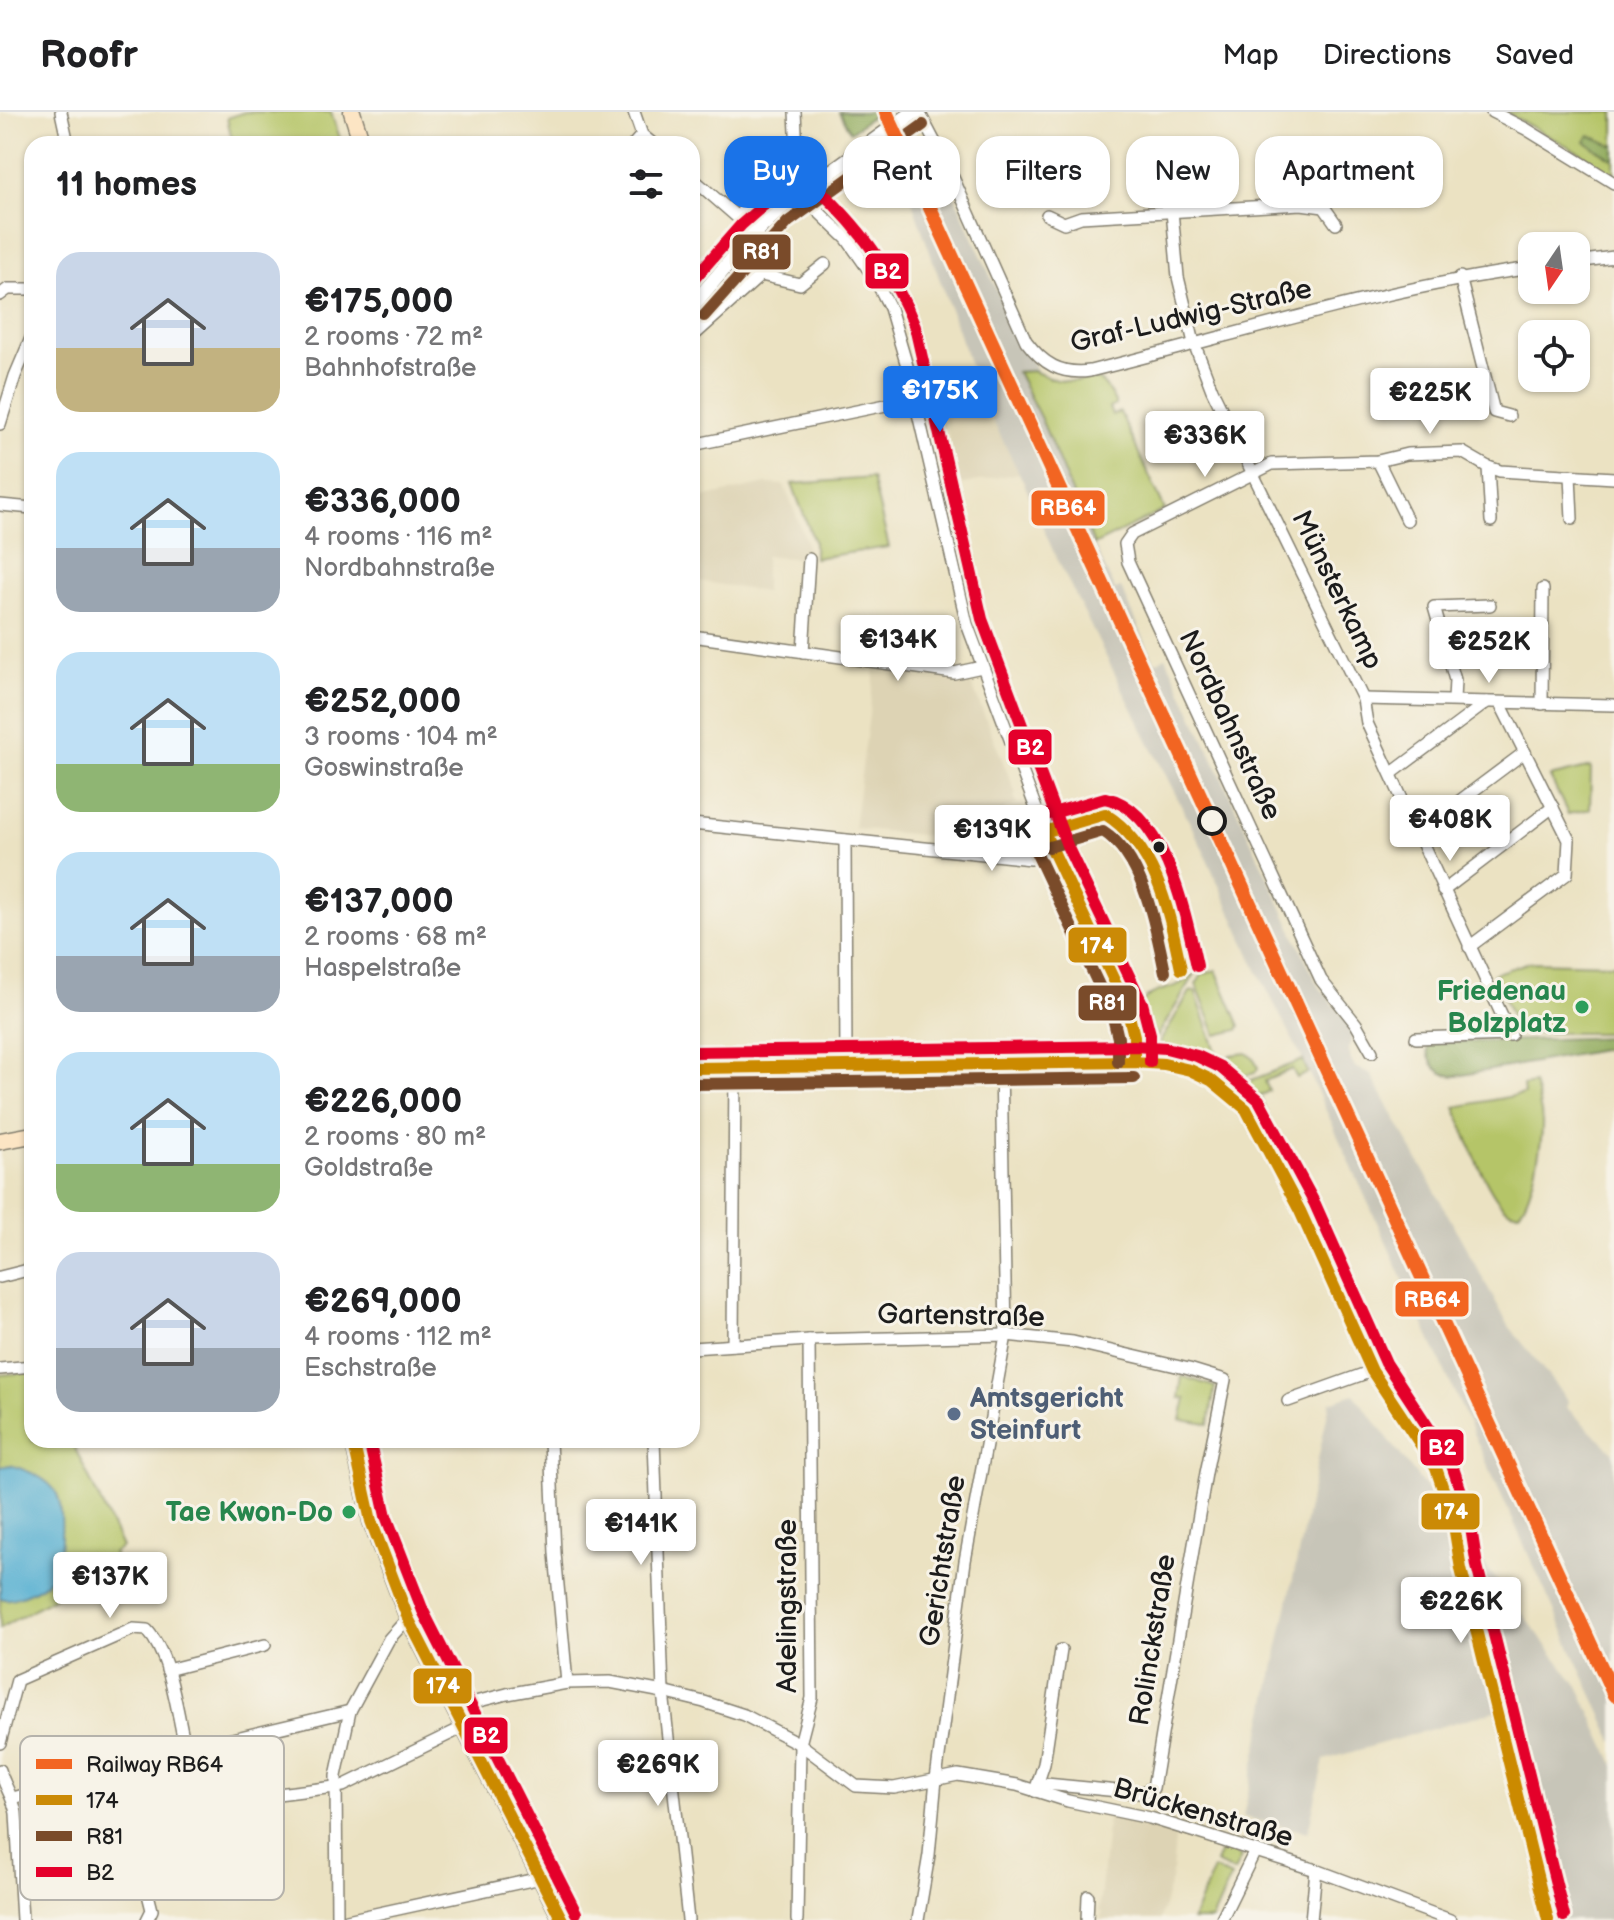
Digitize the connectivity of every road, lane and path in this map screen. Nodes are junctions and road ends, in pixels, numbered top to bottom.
1 (61, 112) edge
2 (352, 112) edge
3 (634, 112) edge
4 (795, 112) edge
5 (917, 112) edge
6 (1492, 112) edge
7 (66, 136) edge
8 (360, 136) edge
9 (637, 136) edge
10 (827, 175) edge
11 (1614, 183) edge
12 (700, 185) edge
13 (784, 208) edge
14 (815, 208) edge
15 (1172, 211) junction
16 (1047, 215) dead end
17 (1336, 224) dead end
18 (1614, 257) edge
19 (1590, 260) edge
20 (825, 264) dead end
21 (1518, 270) edge
22 (1460, 277) junction
23 (24, 289) edge
24 (0, 295) edge
25 (700, 297) edge
26 (700, 330) edge
27 (1194, 343) junction
28 (24, 355) edge
29 (915, 399) junction
30 (1509, 416) dead end
31 (0, 424) edge
32 (700, 443) edge
33 (1378, 461) junction
34 (1488, 467) junction
35 (1253, 473) junction
36 (1570, 475) junction
37 (1614, 478) edge
38 (0, 505) edge
39 (24, 507) edge
40 (1572, 519) dead end
41 (1407, 520) dead end
42 (1491, 521) dead end
43 (809, 559) dead end
44 (1543, 589) dead end
45 (1490, 605) dead end
46 (700, 637) edge
47 (803, 652) junction
48 (982, 667) junction
49 (1363, 699) junction
50 (1454, 700) junction
51 (1487, 702) junction
52 (1500, 703) junction
53 (1542, 704) junction
54 (1614, 705) edge
55 (1525, 752) junction
56 (1392, 773) junction
57 (1553, 807) junction
58 (700, 825) edge
59 (1418, 832) junction
60 (845, 840) junction
61 (1053, 854) junction
62 (1443, 891) junction
63 (1469, 947) junction
64 (1416, 1038) dead end
65 (1372, 1052) dead end
66 (1134, 1062) junction
67 (846, 1065) junction
68 (1001, 1065) junction
69 (735, 1066) junction
70 (700, 1068) edge
71 (24, 1136) edge
72 (0, 1141) edge
73 (24, 1271) edge
74 (0, 1277) edge
75 (1006, 1335) junction
76 (809, 1340) junction
77 (733, 1345) junction
78 (700, 1347) edge
79 (24, 1367) edge
80 (0, 1369) edge
81 (1368, 1373) junction
82 (1225, 1380) joint
83 (1288, 1401) dead end
84 (355, 1448) edge
85 (550, 1448) edge
86 (654, 1448) edge
87 (408, 1618) junction
88 (265, 1645) dead end
89 (1061, 1650) dead end
90 (167, 1670) junction
91 (567, 1683) junction
92 (663, 1692) junction
93 (455, 1707) junction
94 (350, 1711) junction
95 (464, 1727) junction
96 (183, 1736) edge
97 (245, 1736) edge
98 (0, 1743) edge
99 (800, 1744) junction
100 (0, 1770) edge
101 (936, 1779) junction
102 (335, 1787) junction
103 (1035, 1791) junction
104 (284, 1795) edge
105 (20, 1796) edge
106 (13, 1798) junction
107 (1255, 1851) junction
108 (1316, 1870) junction
109 (20, 1878) edge
110 (541, 1878) junction
111 (1088, 1896) dead end
112 (21, 1900) edge
113 (149, 1900) edge
114 (22, 1920) edge
115 (147, 1920) edge
116 (337, 1920) edge
117 (347, 1920) edge
118 (562, 1920) edge
119 (688, 1920) edge
120 (797, 1920) edge
121 (918, 1920) edge
122 (1087, 1920) edge
123 (1221, 1920) edge
124 (1311, 1920) edge
125 (1450, 1920) edge
126 (1548, 1920) edge

1 - 7 street
2 - 8 main road
3 - 9 street
4 - 12 street
5 - 10 street
5 - 27 street, Graf-Ludwig-Straße
6 - 11 street
13 - 25 street
14 - 29 street
15 - 16 street
15 - 17 street
15 - 27 street, Münsterkamp
18 - 19 street
20 - 26 street
21 - 22 street, Graf-Ludwig-Straße
22 - 27 street, Graf-Ludwig-Straße
22 - 30 street
23 - 24 street
27 - 35 street, Münsterkamp
28 - 31 street
29 - 32 street
29 - 48 street
33 - 34 street, Nordbahnstraße
33 - 35 street, Nordbahnstraße
33 - 41 street
34 - 36 street, Nordbahnstraße
34 - 42 street
35 - 49 street, Münsterkamp
35 - 65 street, Nordbahnstraße
36 - 37 street, Nordbahnstraße
36 - 40 street
38 - 39 street
43 - 47 street
44 - 53 street
45 - 50 street
46 - 47 street
47 - 48 street
48 - 61 street
49 - 50 street
49 - 56 street, Münsterkamp
50 - 51 street
51 - 52 street
51 - 56 street
52 - 53 street
52 - 55 street
53 - 54 street
55 - 57 street
55 - 59 street
56 - 59 street, Münsterkamp
57 - 62 street
57 - 63 street
58 - 60 street
59 - 62 street, Münsterkamp
60 - 61 street
60 - 67 street
61 - 66 street
62 - 63 street, Münsterkamp
63 - 64 street, Münsterkamp
66 - 68 street
66 - 81 street
67 - 68 street
67 - 69 street
68 - 75 street, Gerichtstraße
69 - 70 street
69 - 77 street
71 - 72 main road
73 - 74 street
75 - 76 street, Gartenstraße
75 - 82 street, Gartenstraße
75 - 101 street, Gerichtstraße
76 - 77 street, Gartenstraße
76 - 99 street, Adelingstraße
77 - 78 street, Gartenstraße
79 - 80 street
81 - 83 street
81 - 126 street
82 - 103 street, Rolinckstraße
84 - 87 main road
85 - 91 street
86 - 92 street
87 - 93 main road
87 - 94 street
88 - 90 street
89 - 103 street
90 - 96 street
90 - 98 street
91 - 92 street, Brückenstraße
91 - 93 street, Brückenstraße
92 - 99 street, Brückenstraße
92 - 119 street
93 - 95 main road
94 - 97 street
94 - 102 street
95 - 102 street
95 - 110 main road
99 - 101 street, Brückenstraße
99 - 120 street, Adelingstraße
100 - 106 street
101 - 103 street, Brückenstraße
101 - 121 street, Gerichtstraße
102 - 104 street
102 - 116 street
103 - 107 street, Brückenstraße
105 - 106 street
106 - 109 street
107 - 108 street, Brückenstraße
107 - 123 street
108 - 124 street
108 - 125 street, Brückenstraße
110 - 117 street
110 - 118 main road
111 - 122 street
112 - 114 street
113 - 115 street

